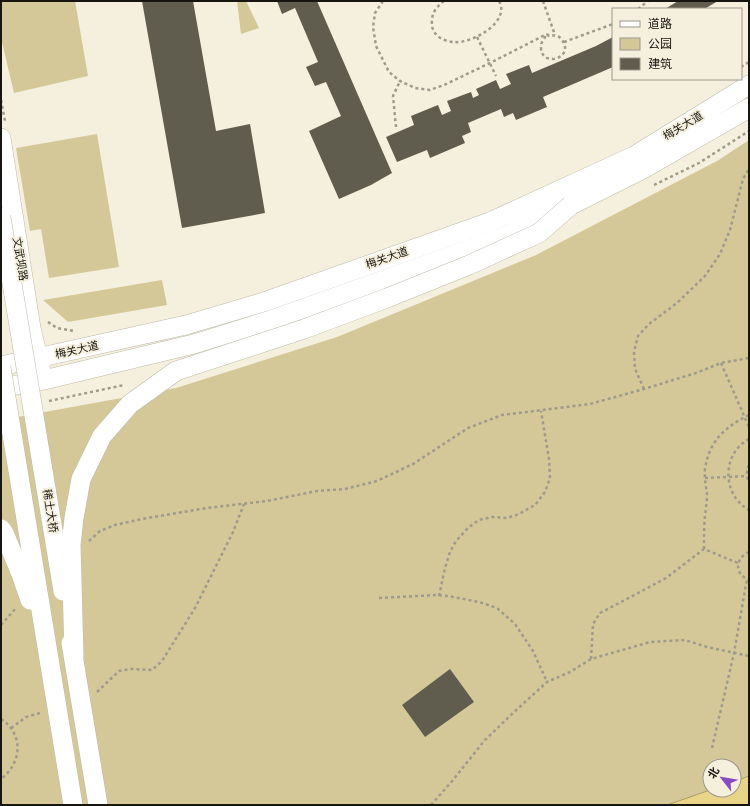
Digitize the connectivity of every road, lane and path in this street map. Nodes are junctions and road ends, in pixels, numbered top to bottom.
1 (383, 1) edge
2 (444, 1) edge
3 (499, 1) edge
4 (543, 1) edge
5 (648, 1) edge
6 (639, 8) edge
7 (612, 24) edge
8 (547, 34) junction
9 (555, 35) junction
10 (477, 37) junction
11 (564, 42) junction
12 (490, 63) junction
13 (496, 76) dead end
14 (400, 81) junction
15 (749, 85) edge
16 (749, 108) edge
17 (396, 127) dead end
18 (1, 138) edge
19 (749, 169) edge
20 (571, 205) junction
21 (1, 217) edge
22 (78, 330) dead end
23 (72, 331) dead end
24 (38, 358) junction
25 (749, 358) edge
26 (721, 363) junction
27 (1, 366) edge
28 (44, 380) junction
29 (1, 388) edge
30 (644, 389) junction
31 (541, 411) junction
32 (749, 415) edge
33 (745, 417) junction
34 (749, 427) edge
35 (749, 438) edge
36 (749, 466) edge
37 (747, 476) junction
38 (728, 477) junction
39 (705, 478) junction
40 (749, 483) edge
41 (244, 504) junction
42 (749, 510) edge
43 (1, 529) edge
44 (88, 542) dead end
45 (704, 549) junction
46 (749, 552) edge
47 (738, 563) junction
48 (748, 579) edge
49 (439, 596) junction
50 (379, 598) dead end
51 (21, 604) dead end
52 (1, 625) edge
53 (734, 653) junction
54 (74, 656) junction
55 (749, 656) edge
56 (49, 658) junction
57 (591, 659) junction
58 (547, 682) junction
59 (97, 692) dead end
60 (42, 712) dead end
61 (1, 719) edge
62 (11, 728) junction
63 (712, 748) dead end
64 (1, 779) edge
65 (72, 805) edge
66 (98, 805) edge
67 (431, 805) edge

1 - 14 path
2 - 10 path
3 - 10 path
4 - 9 path
5 - 6 path
7 - 11 path
8 - 9 path
8 - 11 path
8 - 12 path
9 - 11 path
10 - 12 path
12 - 13 path
12 - 14 path
14 - 17 path
15 - 24 main road, 梅关大道
16 - 20 main road, 梅关大道
18 - 24 main road, 文武坝路
19 - 30 path
20 - 28 main road, 梅关大道
20 - 54 main road, bridge
21 - 54 main road, 稀土大桥, bridge
22 - 23 path
24 - 27 main road, 梅关大道
24 - 28 main road, 文武坝路
25 - 26 path
26 - 30 path
26 - 33 path
27 - 56 main road, bridge
28 - 29 main road, 梅关大道
30 - 31 path
31 - 41 path
31 - 49 path
32 - 33 path
33 - 34 path
33 - 39 path
35 - 38 path
36 - 37 path
37 - 38 path
37 - 40 path
38 - 39 path
38 - 42 path
39 - 45 path
41 - 44 path
41 - 59 path
43 - 56 main road, bridge
45 - 47 path
45 - 57 path
46 - 47 path
47 - 48 path
48 - 53 path
49 - 50 path
49 - 58 path
51 - 52 path
53 - 55 path
53 - 57 path
53 - 63 path
54 - 66 main road, 稀土大桥, bridge
56 - 65 main road, bridge
57 - 58 path
58 - 67 path
60 - 62 path
61 - 62 path
62 - 64 path

